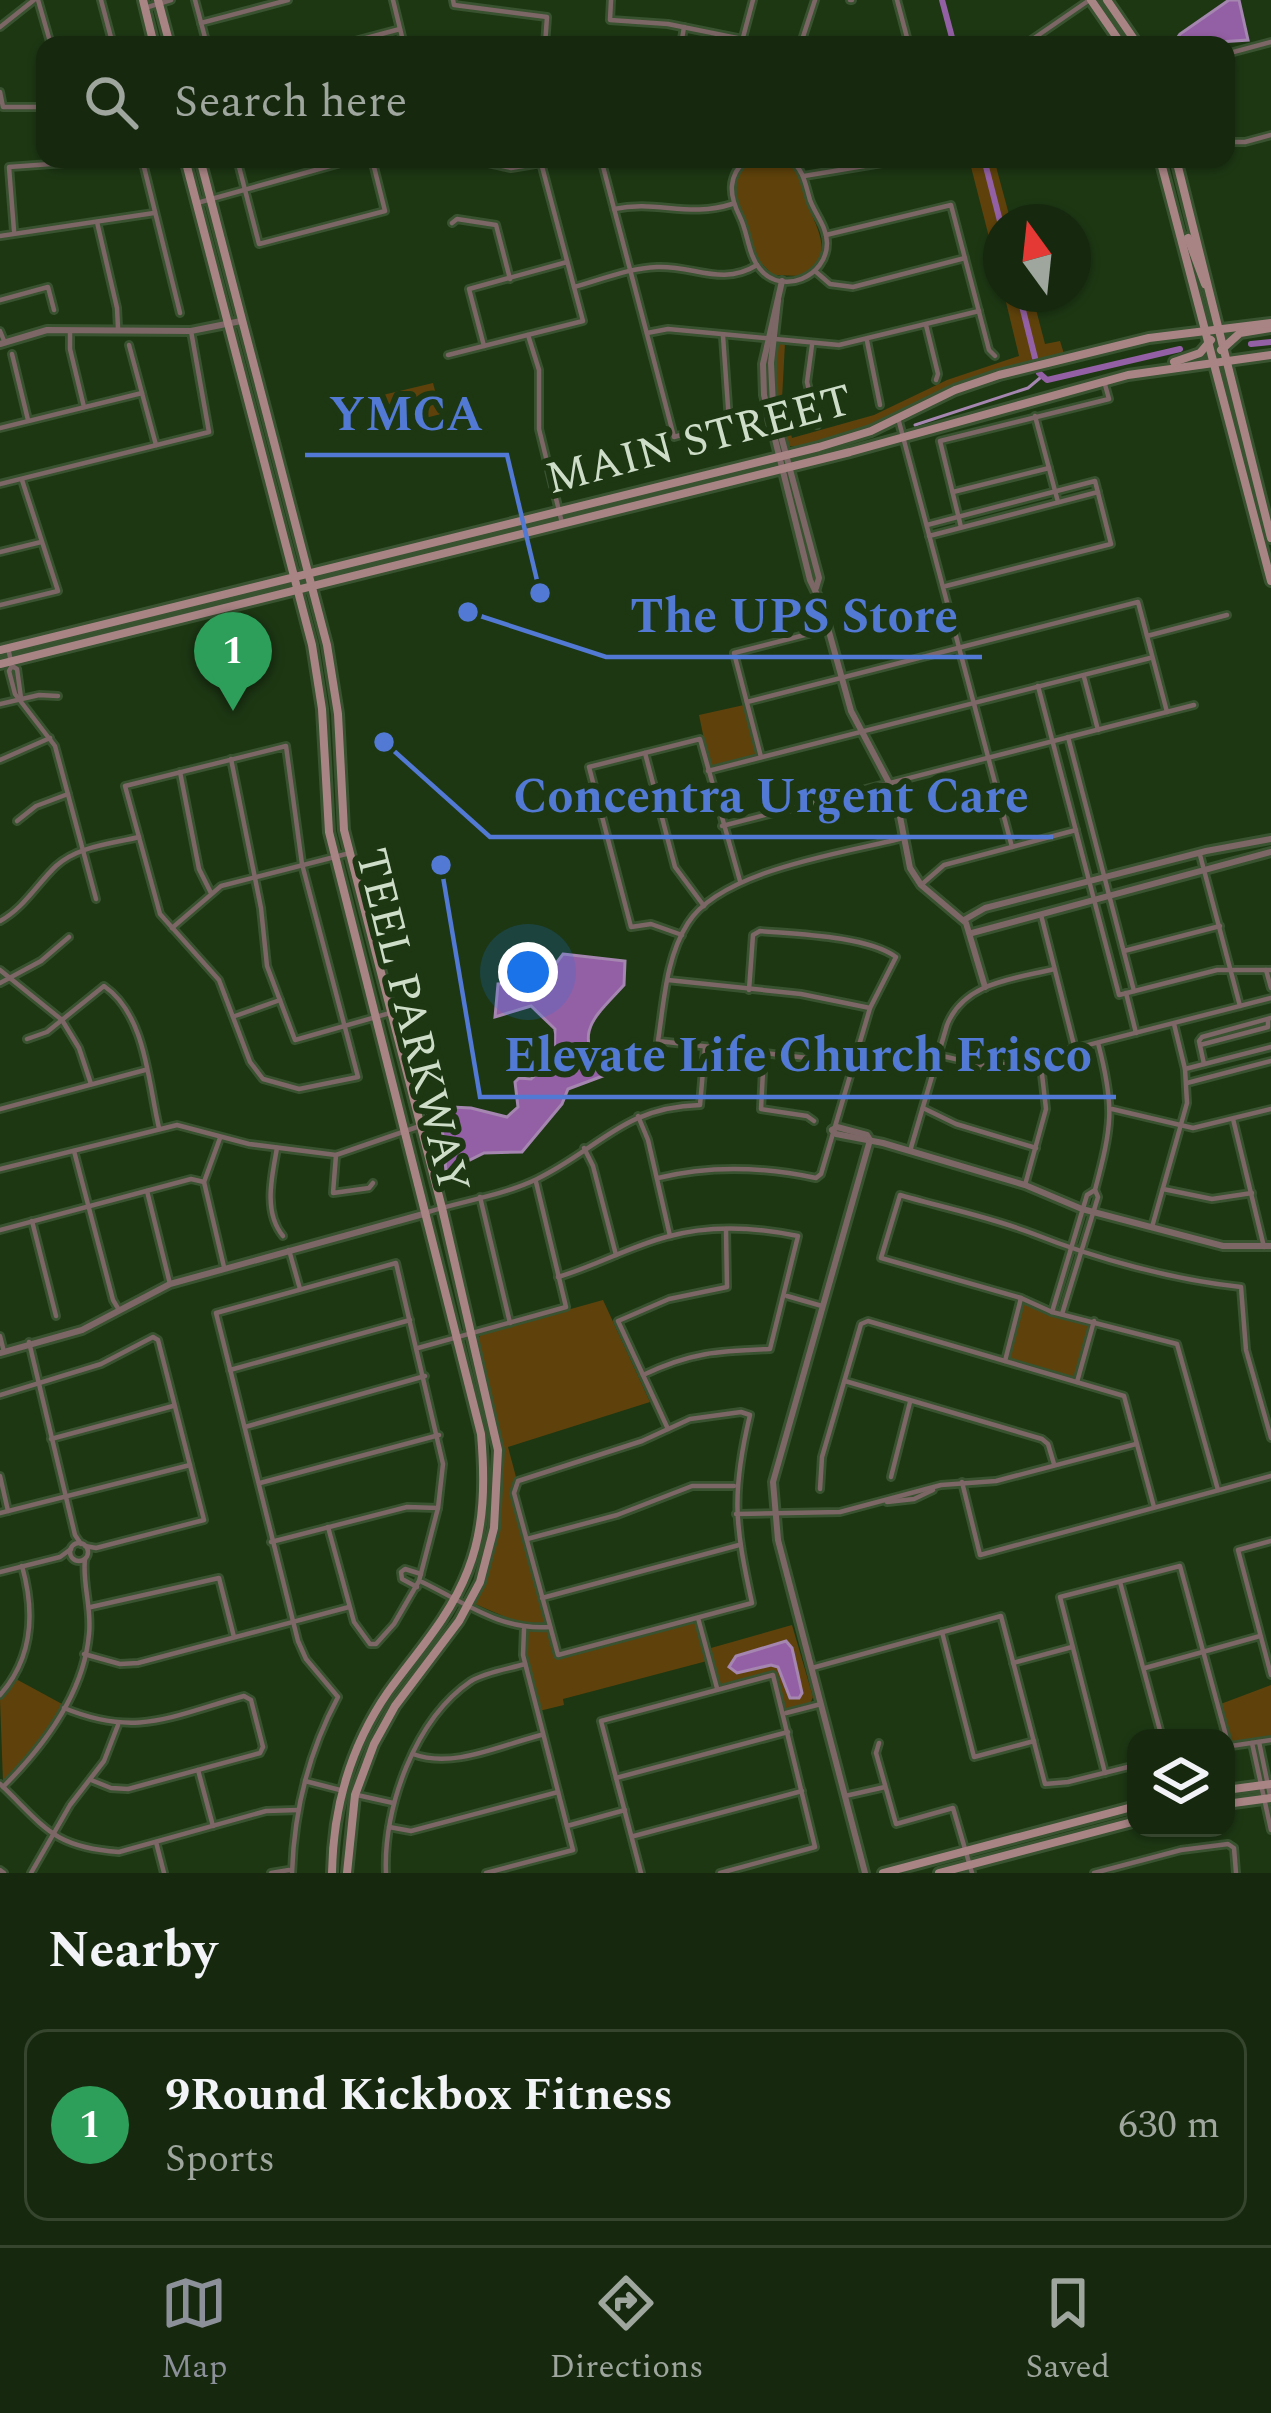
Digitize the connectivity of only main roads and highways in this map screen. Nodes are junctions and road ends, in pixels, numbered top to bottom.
1 (1090, 0) edge
2 (1107, 0) edge
3 (159, 2) edge
4 (144, 4) edge
5 (152, 36) edge
6 (168, 36) edge
7 (1116, 36) edge
8 (1132, 36) edge
9 (187, 168) edge
10 (202, 168) edge
11 (1163, 168) edge
12 (1177, 168) edge
13 (1188, 238) junction
14 (1271, 325) edge
15 (1218, 328) junction
16 (1208, 336) junction
17 (1223, 347) junction
18 (1271, 356) edge
19 (1227, 360) junction
20 (1215, 362) junction
21 (1128, 375) junction
22 (266, 416) junction
23 (254, 418) junction
24 (1249, 448) junction
25 (1238, 451) junction
26 (690, 480) junction
27 (693, 492) junction
28 (1268, 539) edge
29 (398, 552) junction
30 (401, 566) junction
31 (308, 574) junction
32 (295, 577) junction
33 (1271, 581) edge
34 (311, 588) junction
35 (298, 592) junction
36 (191, 603) junction
37 (195, 617) junction
38 (105, 625) junction
39 (109, 638) junction
40 (4, 649) edge
41 (0, 664) edge
42 (333, 675) junction
43 (318, 677) junction
44 (340, 747) junction
45 (325, 748) junction
46 (372, 943) junction
47 (358, 947) junction
48 (412, 1095) junction
49 (397, 1098) junction
50 (495, 1432) junction
51 (481, 1434) junction
52 (1266, 1785) edge
53 (1235, 1789) edge
54 (1269, 1799) edge
55 (1235, 1803) edge
56 (1127, 1809) edge
57 (1127, 1824) edge
58 (970, 1869) edge
59 (332, 1873) edge
60 (347, 1873) edge
61 (883, 1873) edge
62 (939, 1873) edge

1 - 7 main road
2 - 8 main road
3 - 6 main road
4 - 5 main road
9 - 23 main road, TEEL PARKWAY
10 - 22 main road, TEEL PARKWAY
11 - 13 main road
12 - 13 main road
13 - 15 main road
13 - 16 main road
14 - 15 main road, MAIN STREET
14 - 17 main road
15 - 16 main road, MAIN STREET
15 - 17 main road
16 - 20 main road
16 - 21 main road
16 - 26 main road, MAIN STREET
17 - 19 main road
17 - 20 main road
18 - 19 main road, MAIN STREET
19 - 20 main road, MAIN STREET
19 - 24 main road
20 - 21 main road, MAIN STREET
20 - 25 main road
21 - 27 main road, MAIN STREET
22 - 23 main road
22 - 31 main road, TEEL PARKWAY
23 - 32 main road, TEEL PARKWAY
24 - 25 main road
24 - 28 main road
25 - 28 main road
26 - 27 main road
26 - 29 main road, MAIN STREET
27 - 30 main road, MAIN STREET
28 - 33 main road
29 - 30 main road
29 - 31 main road, MAIN STREET
30 - 34 main road, MAIN STREET
31 - 32 main road, MAIN STREET
31 - 34 main road, TEEL PARKWAY
32 - 35 main road, TEEL PARKWAY
32 - 36 main road, MAIN STREET
34 - 35 main road, MAIN STREET
34 - 42 main road, TEEL PARKWAY
35 - 37 main road, MAIN STREET
35 - 43 main road, TEEL PARKWAY
36 - 37 main road
36 - 38 main road, MAIN STREET
37 - 39 main road, MAIN STREET
38 - 39 main road
38 - 40 main road, MAIN STREET
39 - 41 main road, MAIN STREET
42 - 43 main road
42 - 44 main road, TEEL PARKWAY
43 - 45 main road, TEEL PARKWAY
44 - 45 main road
44 - 46 main road, TEEL PARKWAY
45 - 47 main road, TEEL PARKWAY
46 - 47 main road
46 - 48 main road, TEEL PARKWAY
47 - 49 main road, TEEL PARKWAY
48 - 49 main road
48 - 50 main road, TEEL PARKWAY
49 - 51 main road, TEEL PARKWAY
50 - 51 main road
50 - 60 main road, TEEL PARKWAY
51 - 59 main road, TEEL PARKWAY
52 - 53 main road
54 - 55 main road
56 - 61 main road
57 - 58 main road
58 - 62 main road

